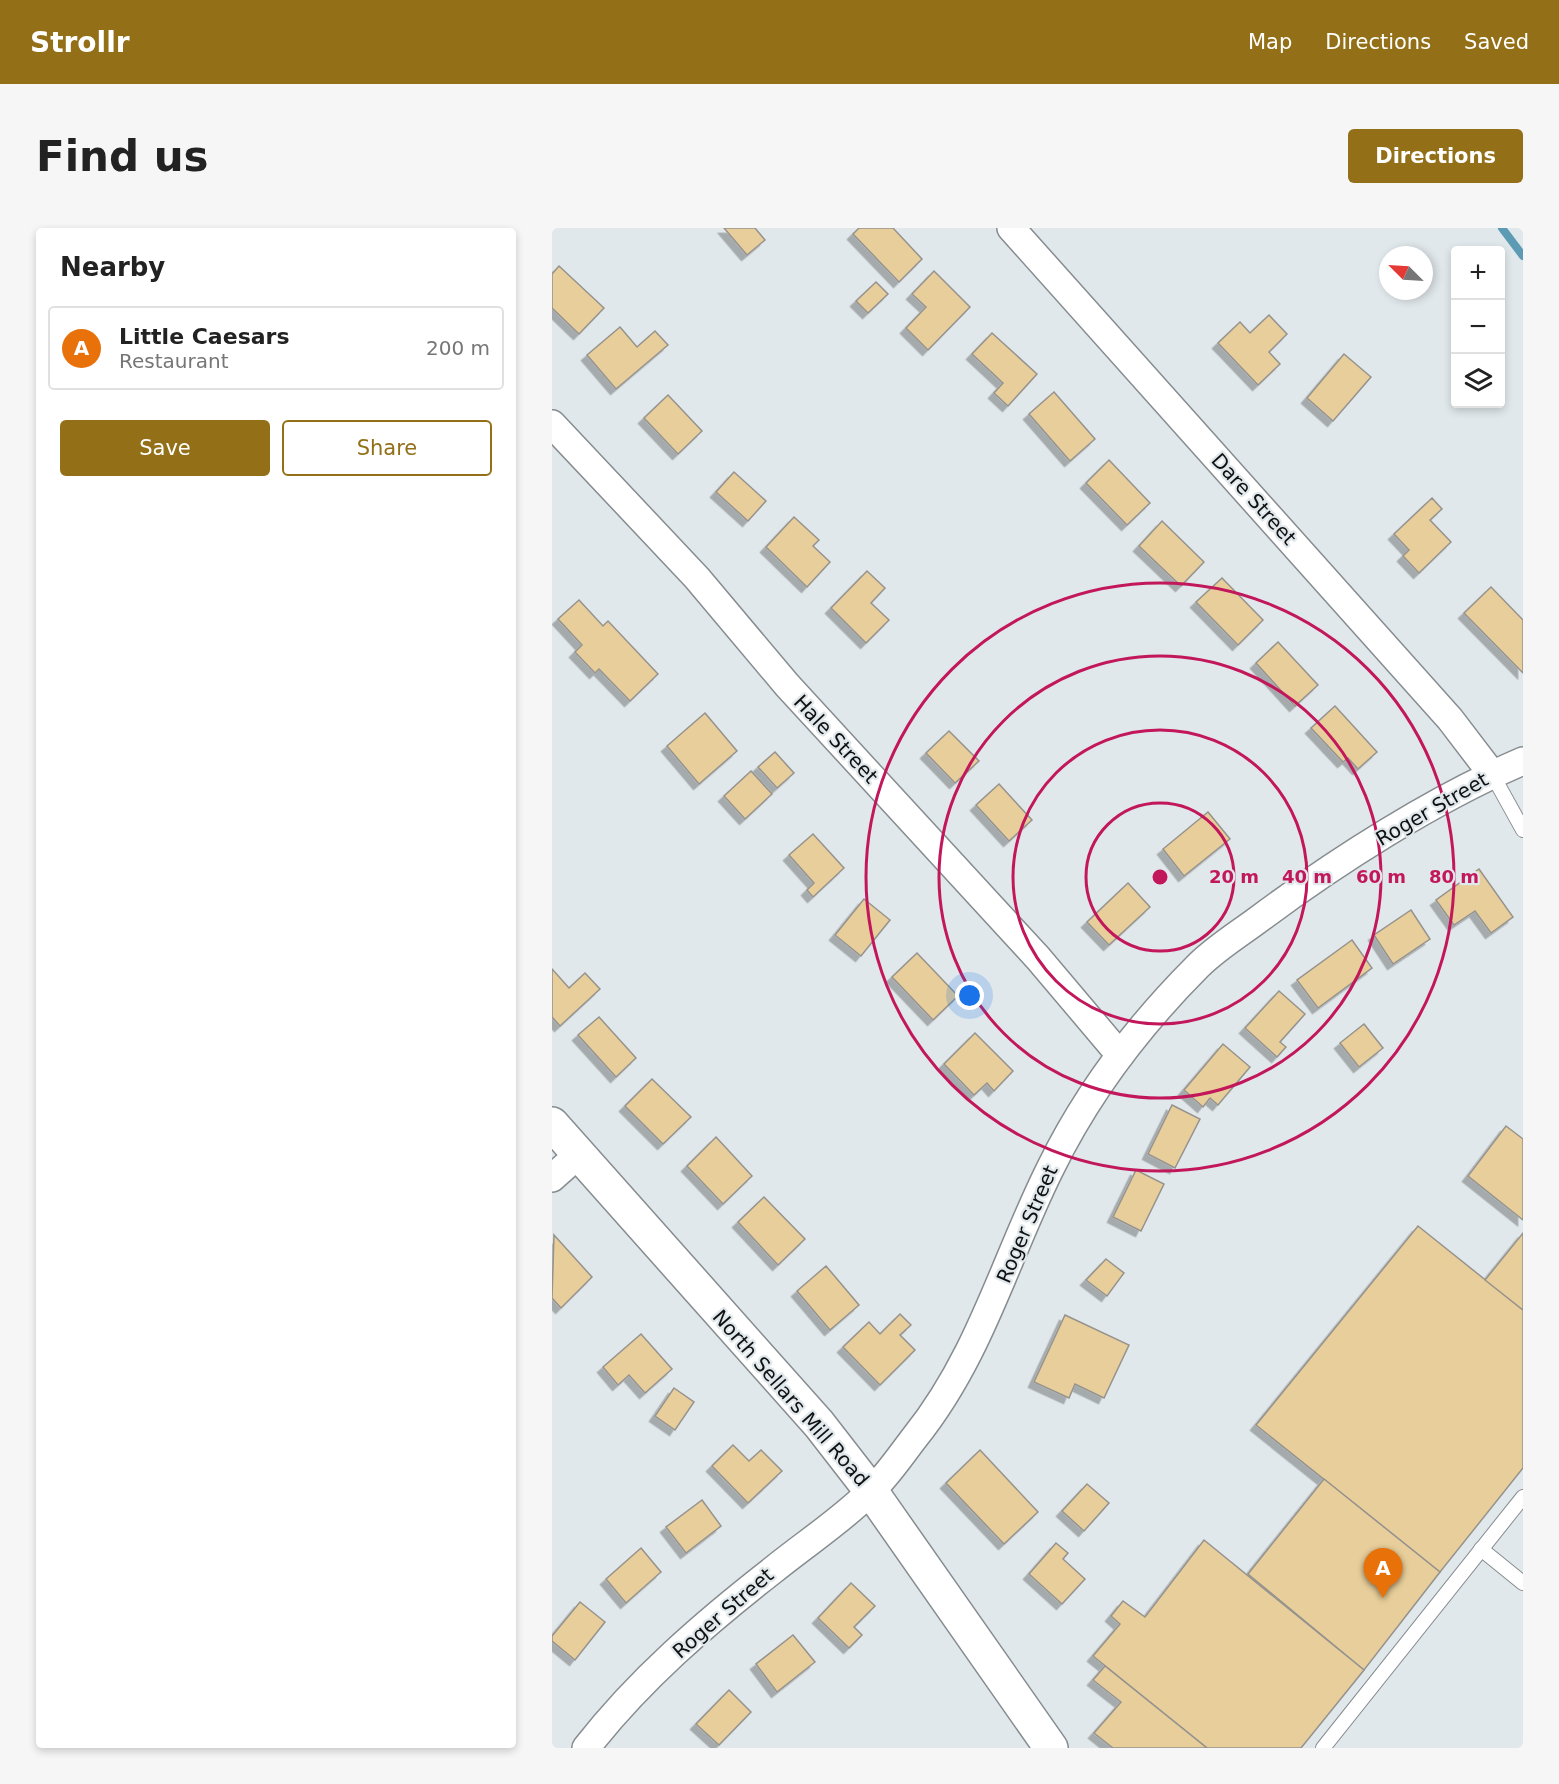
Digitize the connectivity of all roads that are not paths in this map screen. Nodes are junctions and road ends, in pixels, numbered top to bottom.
1 (1011, 228) edge
2 (552, 424) edge
3 (1523, 761) edge
4 (1492, 774) junction
5 (1523, 830) edge
6 (1120, 1055) junction
7 (552, 1124) edge
8 (579, 1154) junction
9 (552, 1178) edge
10 (872, 1491) junction
11 (1523, 1497) edge
12 (1481, 1549) junction
13 (1523, 1583) edge
14 (586, 1748) edge
15 (1051, 1748) edge
16 (1323, 1748) edge

1 - 4 street, Dare Street
2 - 6 street, Hale Street
3 - 4 street, Roger Street
4 - 5 lane
4 - 6 street, Roger Street
6 - 10 street, Roger Street
7 - 8 street, North Sellars Mill Road
8 - 9 street
8 - 10 street, North Sellars Mill Road
10 - 14 street, Roger Street
10 - 15 street, North Sellars Mill Road
11 - 12 lane
12 - 13 lane
12 - 16 lane

